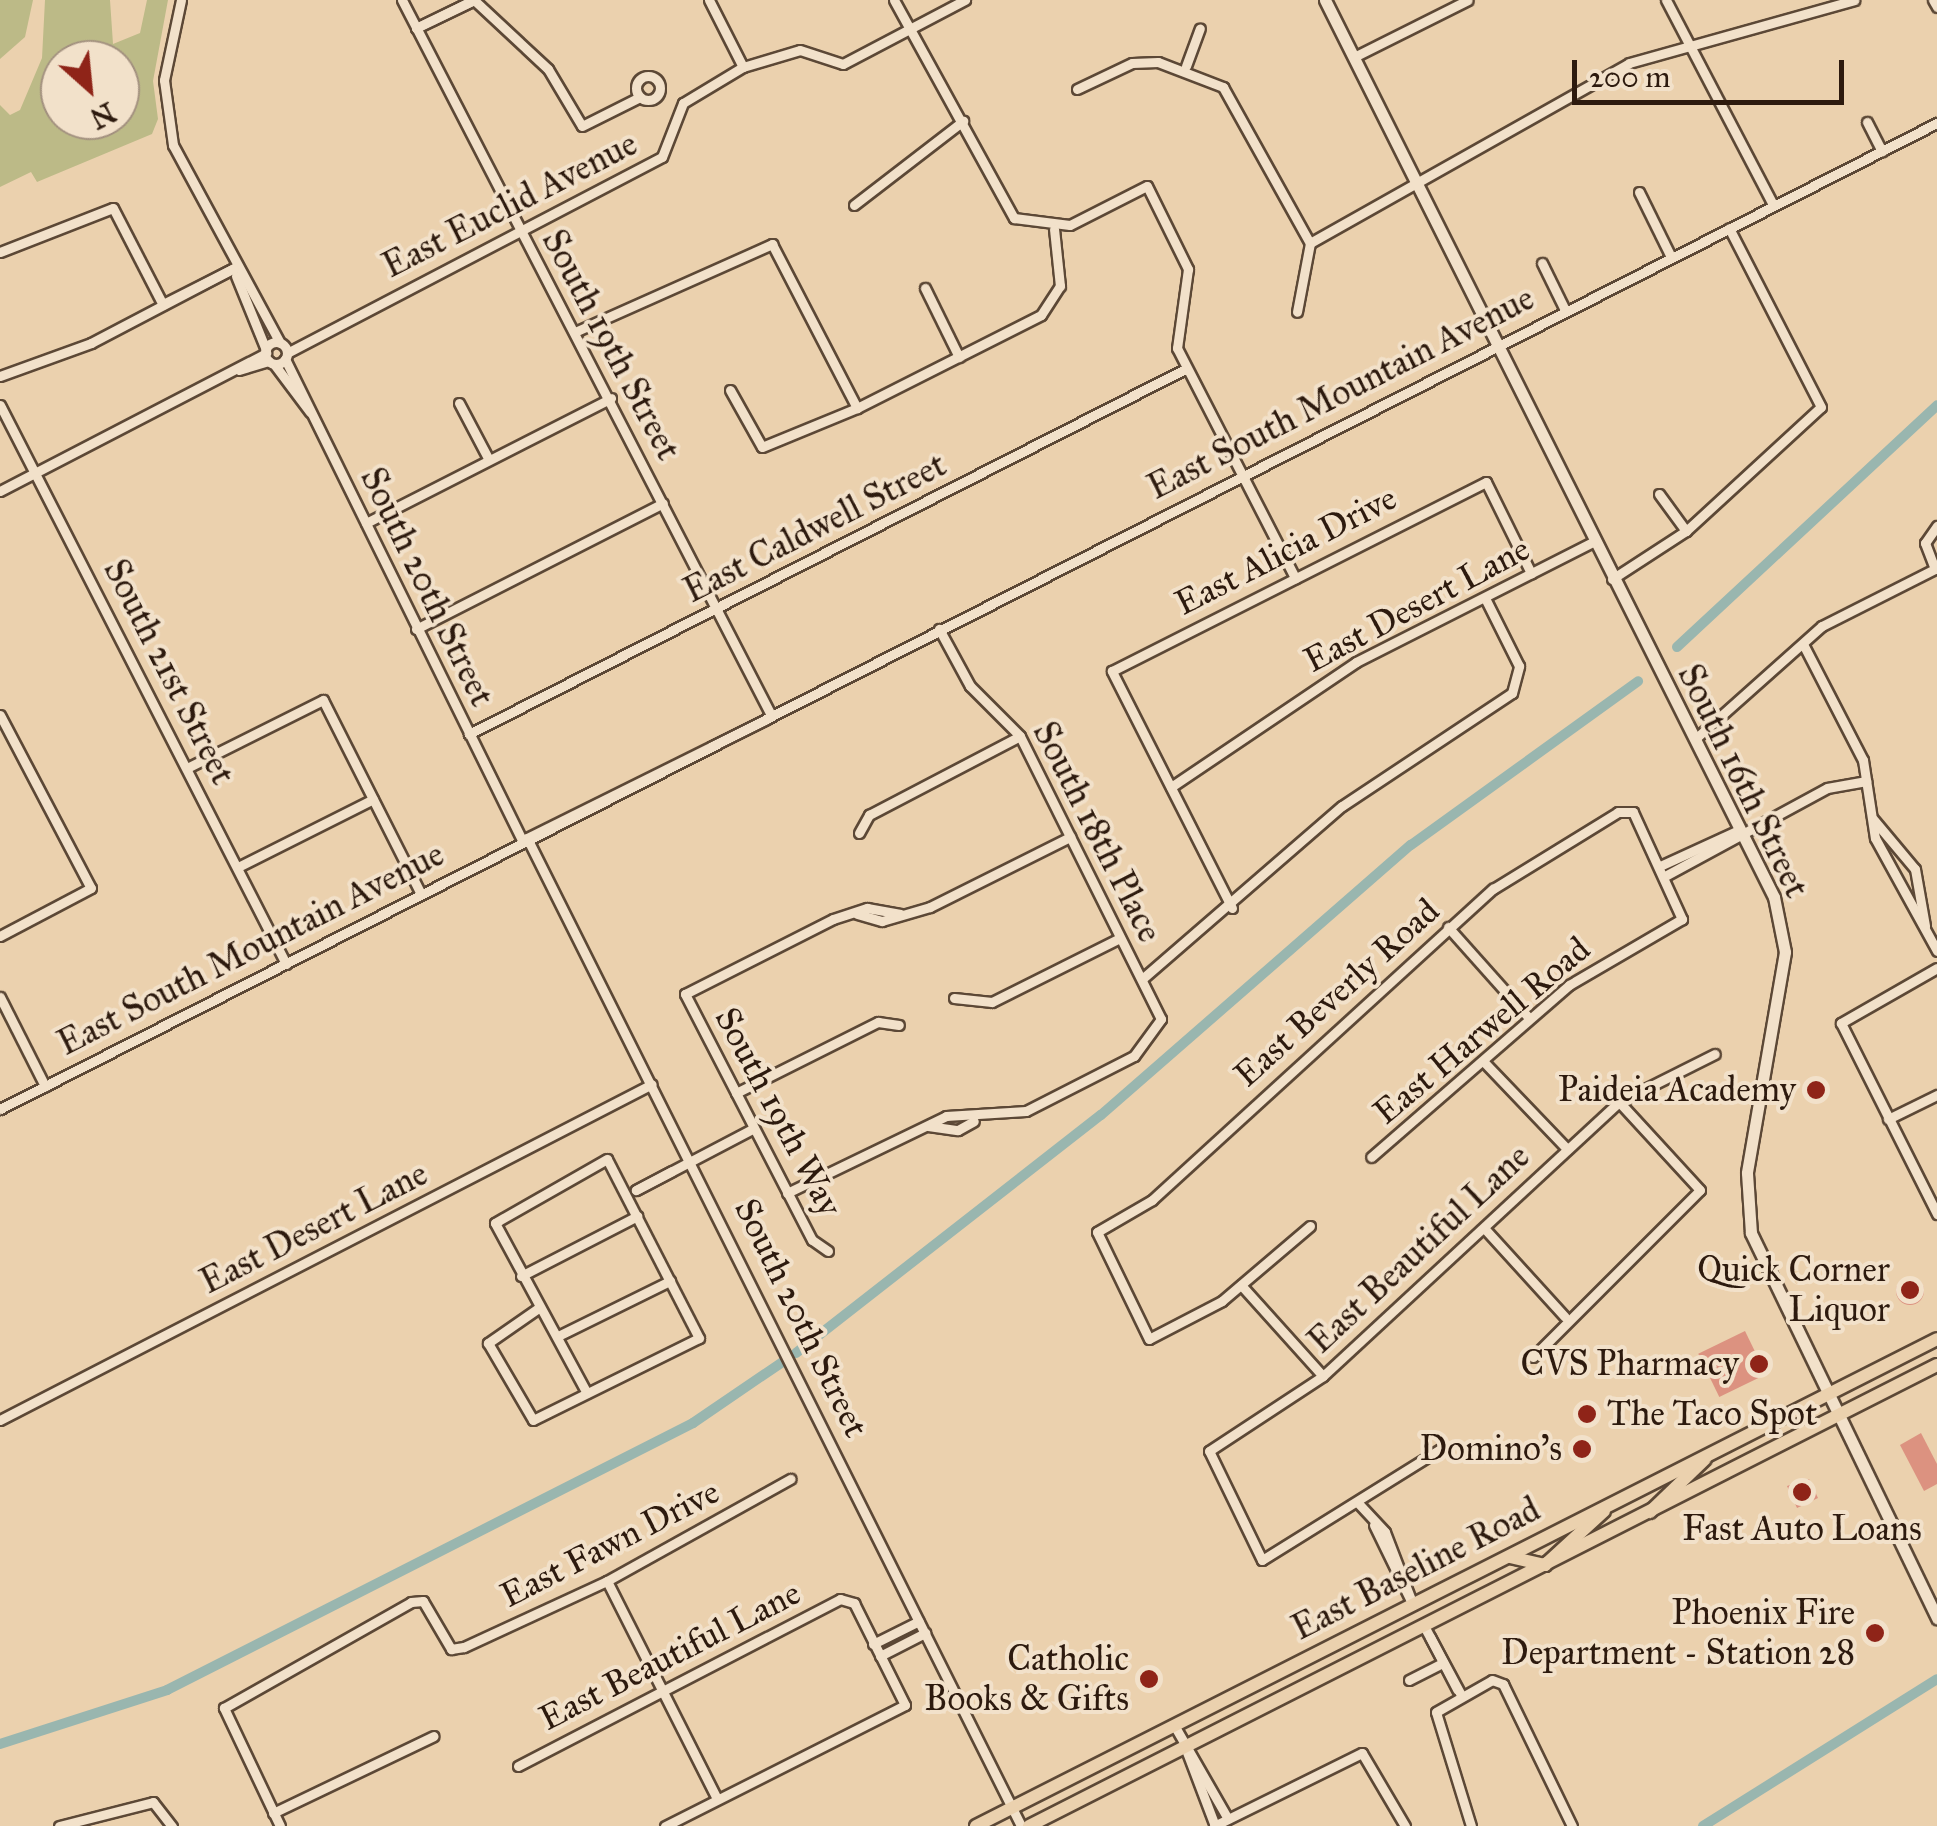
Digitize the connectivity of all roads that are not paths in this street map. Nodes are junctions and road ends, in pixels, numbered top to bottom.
1 (181, 0) edge
2 (402, 0) edge
3 (474, 0) edge
4 (709, 0) edge
5 (894, 0) edge
6 (965, 0) edge
7 (1325, 0) edge
8 (1468, 0) edge
9 (1666, 0) edge
10 (1854, 0) edge
11 (1933, 0) edge
12 (444, 7) junction
13 (1937, 8) edge
14 (450, 18) junction
15 (416, 28) junction
16 (911, 28) junction
17 (1200, 28) dead end
18 (1691, 46) junction
19 (1354, 56) junction
20 (1186, 66) junction
21 (743, 68) junction
22 (1076, 89) dead end
23 (640, 97) dead end
24 (963, 122) junction
25 (1867, 122) dead end
26 (1937, 122) edge
27 (1882, 151) junction
28 (1419, 187) junction
29 (1639, 192) dead end
30 (854, 205) dead end
31 (1773, 205) junction
32 (1728, 228) junction
33 (1054, 229) junction
34 (520, 231) junction
35 (1310, 244) junction
36 (0, 252) edge
37 (1671, 256) junction
38 (1542, 263) dead end
39 (234, 268) junction
40 (925, 288) dead end
41 (163, 305) junction
42 (1565, 310) junction
43 (1296, 312) dead end
44 (578, 331) junction
45 (1496, 345) junction
46 (284, 350) junction
47 (268, 357) junction
48 (958, 357) junction
49 (1185, 369) junction
50 (0, 376) edge
51 (730, 390) dead end
52 (611, 398) junction
53 (459, 402) dead end
54 (0, 405) edge
55 (857, 408) junction
56 (310, 412) junction
57 (489, 460) junction
58 (36, 472) junction
59 (1242, 474) junction
60 (0, 491) edge
61 (1659, 494) dead end
62 (664, 503) junction
63 (366, 523) junction
64 (1937, 526) edge
65 (1686, 531) junction
66 (1593, 542) junction
67 (1936, 568) edge
68 (1531, 574) junction
69 (1295, 578) junction
70 (1612, 579) junction
71 (1485, 598) junction
72 (717, 609) junction
73 (416, 629) junction
74 (940, 630) junction
75 (1802, 644) junction
76 (0, 715) edge
77 (771, 715) junction
78 (470, 734) junction
79 (1020, 736) junction
80 (1694, 739) junction
81 (187, 768) junction
82 (1866, 781) junction
83 (1171, 787) junction
84 (373, 799) junction
85 (1872, 817) junction
86 (1741, 830) junction
87 (860, 833) dead end
88 (1070, 837) junction
89 (525, 838) junction
90 (238, 867) junction
91 (1662, 871) junction
92 (420, 892) junction
93 (1232, 908) junction
94 (1448, 927) junction
95 (1926, 929) junction
96 (0, 936) edge
97 (1120, 938) junction
98 (1937, 951) edge
99 (286, 964) junction
100 (1937, 968) edge
101 (1142, 979) junction
102 (0, 996) edge
103 (954, 998) dead end
104 (1529, 1018) junction
105 (899, 1025) dead end
106 (1716, 1054) dead end
107 (1484, 1060) junction
108 (652, 1084) junction
109 (45, 1086) junction
110 (736, 1093) junction
111 (1937, 1094) edge
112 (1619, 1102) junction
113 (0, 1109) edge
114 (1888, 1119) junction
115 (754, 1128) junction
116 (1567, 1149) junction
117 (1371, 1157) dead end
118 (691, 1160) junction
119 (631, 1192) junction
120 (787, 1193) junction
121 (1937, 1214) edge
122 (637, 1216) junction
123 (1310, 1226) dead end
124 (1484, 1228) junction
125 (828, 1251) dead end
126 (521, 1276) junction
127 (670, 1280) junction
128 (1241, 1285) junction
129 (538, 1309) junction
130 (1564, 1316) junction
131 (558, 1336) junction
132 (1937, 1338) edge
133 (1533, 1357) dead end
134 (1937, 1365) edge
135 (1323, 1376) junction
136 (586, 1393) junction
137 (1828, 1394) junction
138 (1839, 1416) junction
139 (0, 1420) edge
140 (1442, 1448) dead end
141 (1710, 1454) junction
142 (790, 1479) dead end
143 (1358, 1504) junction
144 (1609, 1505) junction
145 (1650, 1512) junction
146 (1374, 1526) junction
147 (1397, 1556) junction
148 (1506, 1558) junction
149 (1386, 1561) junction
150 (1545, 1565) junction
151 (608, 1581) junction
152 (1413, 1605) junction
153 (1937, 1618) edge
154 (920, 1621) junction
155 (1427, 1631) junction
156 (926, 1632) junction
157 (874, 1644) junction
158 (880, 1656) junction
159 (1449, 1660) junction
160 (1438, 1665) junction
161 (1409, 1680) dead end
162 (662, 1691) junction
163 (1459, 1692) junction
164 (1174, 1725) junction
165 (434, 1736) dead end
166 (1185, 1747) junction
167 (518, 1766) dead end
168 (1211, 1785) junction
169 (1198, 1792) junction
170 (717, 1800) junction
171 (1012, 1808) junction
172 (273, 1812) junction
173 (1228, 1819) junction
174 (58, 1826) edge
175 (172, 1826) edge
176 (280, 1826) edge
177 (664, 1826) edge
178 (976, 1826) edge
179 (1021, 1826) edge
180 (1029, 1826) edge
181 (1215, 1826) edge
182 (1405, 1826) edge
183 (1471, 1826) edge
184 (1572, 1826) edge

1 - 39 street, South 20th Street
2 - 15 street, South 19th Street
3 - 12 street
3 - 14 street
3 - 23 street
4 - 21 street
5 - 16 street
6 - 16 street, East Euclid Avenue
7 - 19 main road, South 16th Street
8 - 19 street
9 - 18 street
10 - 18 street
11 - 13 street
12 - 14 street
12 - 15 street
14 - 15 street
15 - 34 street, South 19th Street
16 - 21 street, East Euclid Avenue
16 - 24 street
17 - 20 street
18 - 28 street
18 - 31 street
19 - 28 main road, South 16th Street
20 - 22 street
20 - 35 street
21 - 34 street, East Euclid Avenue
24 - 30 street
24 - 33 street
25 - 27 street
26 - 27 street, East South Mountain Avenue
27 - 31 street, East South Mountain Avenue
28 - 35 street
28 - 45 main road, South 16th Street
29 - 37 street
31 - 32 street, East South Mountain Avenue
32 - 37 street, East South Mountain Avenue
32 - 65 street
33 - 48 street
33 - 49 street
34 - 44 street, South 19th Street
34 - 46 street, East Euclid Avenue
35 - 43 street
36 - 41 street
37 - 42 street, East South Mountain Avenue
38 - 42 street
39 - 41 street
39 - 46 street, South 20th Street
39 - 47 street, South 20th Street
40 - 48 street
41 - 50 street
42 - 45 street, East South Mountain Avenue
44 - 52 street, South 19th Street
44 - 55 street
45 - 59 street, East South Mountain Avenue
45 - 66 main road, South 16th Street
46 - 47 street
46 - 47 street
46 - 56 street, South 20th Street
47 - 56 street, South 20th Street
47 - 58 street
48 - 55 street
49 - 59 street
49 - 72 street, East Caldwell Street
51 - 55 street
52 - 57 street
52 - 62 street, South 19th Street
53 - 57 street
54 - 58 street, South 21st Street
56 - 63 street, South 20th Street
57 - 63 street
58 - 60 street
58 - 81 street, South 21st Street
59 - 69 street
59 - 74 street, East South Mountain Avenue
61 - 65 street
62 - 72 street, South 19th Street
62 - 73 street
63 - 73 street, South 20th Street
64 - 67 street
65 - 70 street
66 - 68 street, East Desert Lane
66 - 70 main road, South 16th Street
67 - 75 street
68 - 69 street, East Alicia Drive
68 - 71 street, East Desert Lane
69 - 83 street, East Alicia Drive
70 - 80 main road, South 16th Street
71 - 83 street, East Desert Lane
71 - 93 street
72 - 77 street, South 19th Street
72 - 78 street, East Caldwell Street
73 - 78 street, South 20th Street
74 - 77 street, East South Mountain Avenue
74 - 79 street, South 18th Place
75 - 80 street
75 - 82 street
76 - 96 street
77 - 89 street, East South Mountain Avenue
78 - 89 street, South 20th Street
79 - 87 street
79 - 88 street, South 18th Place
80 - 86 main road, South 16th Street
81 - 84 street
81 - 90 street, South 21st Street
82 - 85 street
82 - 86 street
83 - 93 street
84 - 90 street
84 - 92 street
85 - 95 street
85 - 95 street
86 - 91 street
86 - 137 main road, South 16th Street
88 - 97 street, South 18th Place
88 - 110 street, South 19th Way
89 - 92 street, East South Mountain Avenue
89 - 108 street, South 20th Street
90 - 99 street, South 21st Street
91 - 94 street, East Beverly Road
91 - 104 street, East Harwell Road
92 - 99 street, East South Mountain Avenue
93 - 101 street
94 - 104 street
94 - 128 street, East Beverly Road
95 - 98 street
97 - 101 street, South 18th Place
97 - 103 street
99 - 109 street, East South Mountain Avenue
100 - 114 street
101 - 120 street, South 18th Place
102 - 109 street
104 - 107 street, East Harwell Road
105 - 110 street
106 - 112 street, East Beautiful Lane
107 - 116 street
107 - 117 street, East Harwell Road
108 - 118 street, South 20th Street
108 - 139 street, East Desert Lane
109 - 113 street, East South Mountain Avenue
110 - 115 street, South 19th Way
111 - 114 street
112 - 116 street, East Beautiful Lane
112 - 130 street
114 - 121 street
115 - 118 street
115 - 120 street, South 19th Way
116 - 124 street, East Beautiful Lane
118 - 119 street
118 - 154 street, South 20th Street
119 - 122 street
119 - 126 street
120 - 125 street, South 19th Way
122 - 126 street
122 - 127 street
123 - 128 street
124 - 130 street
124 - 135 street, East Beautiful Lane
126 - 129 street
127 - 131 street
127 - 136 street
128 - 135 street
129 - 131 street
129 - 136 street
130 - 133 street
131 - 136 street
132 - 137 main road, East Baseline Road
134 - 138 main road, East Baseline Road
135 - 143 street, East Beautiful Lane
137 - 138 main road, South 16th Street
137 - 141 main road, East Baseline Road
138 - 145 main road, East Baseline Road
138 - 153 main road, South 16th Street
140 - 143 street
141 - 144 main road, East Baseline Road
141 - 145 main road
142 - 151 street, East Fawn Drive
143 - 146 street
144 - 148 main road, East Baseline Road
144 - 150 main road
145 - 150 main road, East Baseline Road
146 - 147 street
146 - 149 street
147 - 149 street
147 - 152 street
148 - 150 main road
148 - 152 main road, East Baseline Road
149 - 152 street
150 - 155 main road, East Baseline Road
151 - 162 street
151 - 172 street, East Fawn Drive
152 - 155 main road
152 - 164 main road, East Baseline Road
154 - 156 street, South 20th Street
154 - 157 street
155 - 159 street
155 - 160 street
155 - 166 main road, East Baseline Road
156 - 158 street
156 - 171 street, South 20th Street
157 - 158 street
157 - 162 street, East Beautiful Lane
158 - 170 street
159 - 160 street
159 - 163 street
160 - 161 street
160 - 163 street
162 - 167 street, East Beautiful Lane
162 - 170 street
163 - 183 street
163 - 184 street
164 - 166 street
164 - 171 main road, East Baseline Road
165 - 172 street
166 - 168 street
166 - 169 street
166 - 180 main road, East Baseline Road
168 - 169 street
168 - 173 street
169 - 181 street
170 - 177 street
171 - 178 main road, East Baseline Road
171 - 179 street, South 20th Street
172 - 176 street
173 - 181 street
173 - 182 street
174 - 175 street

